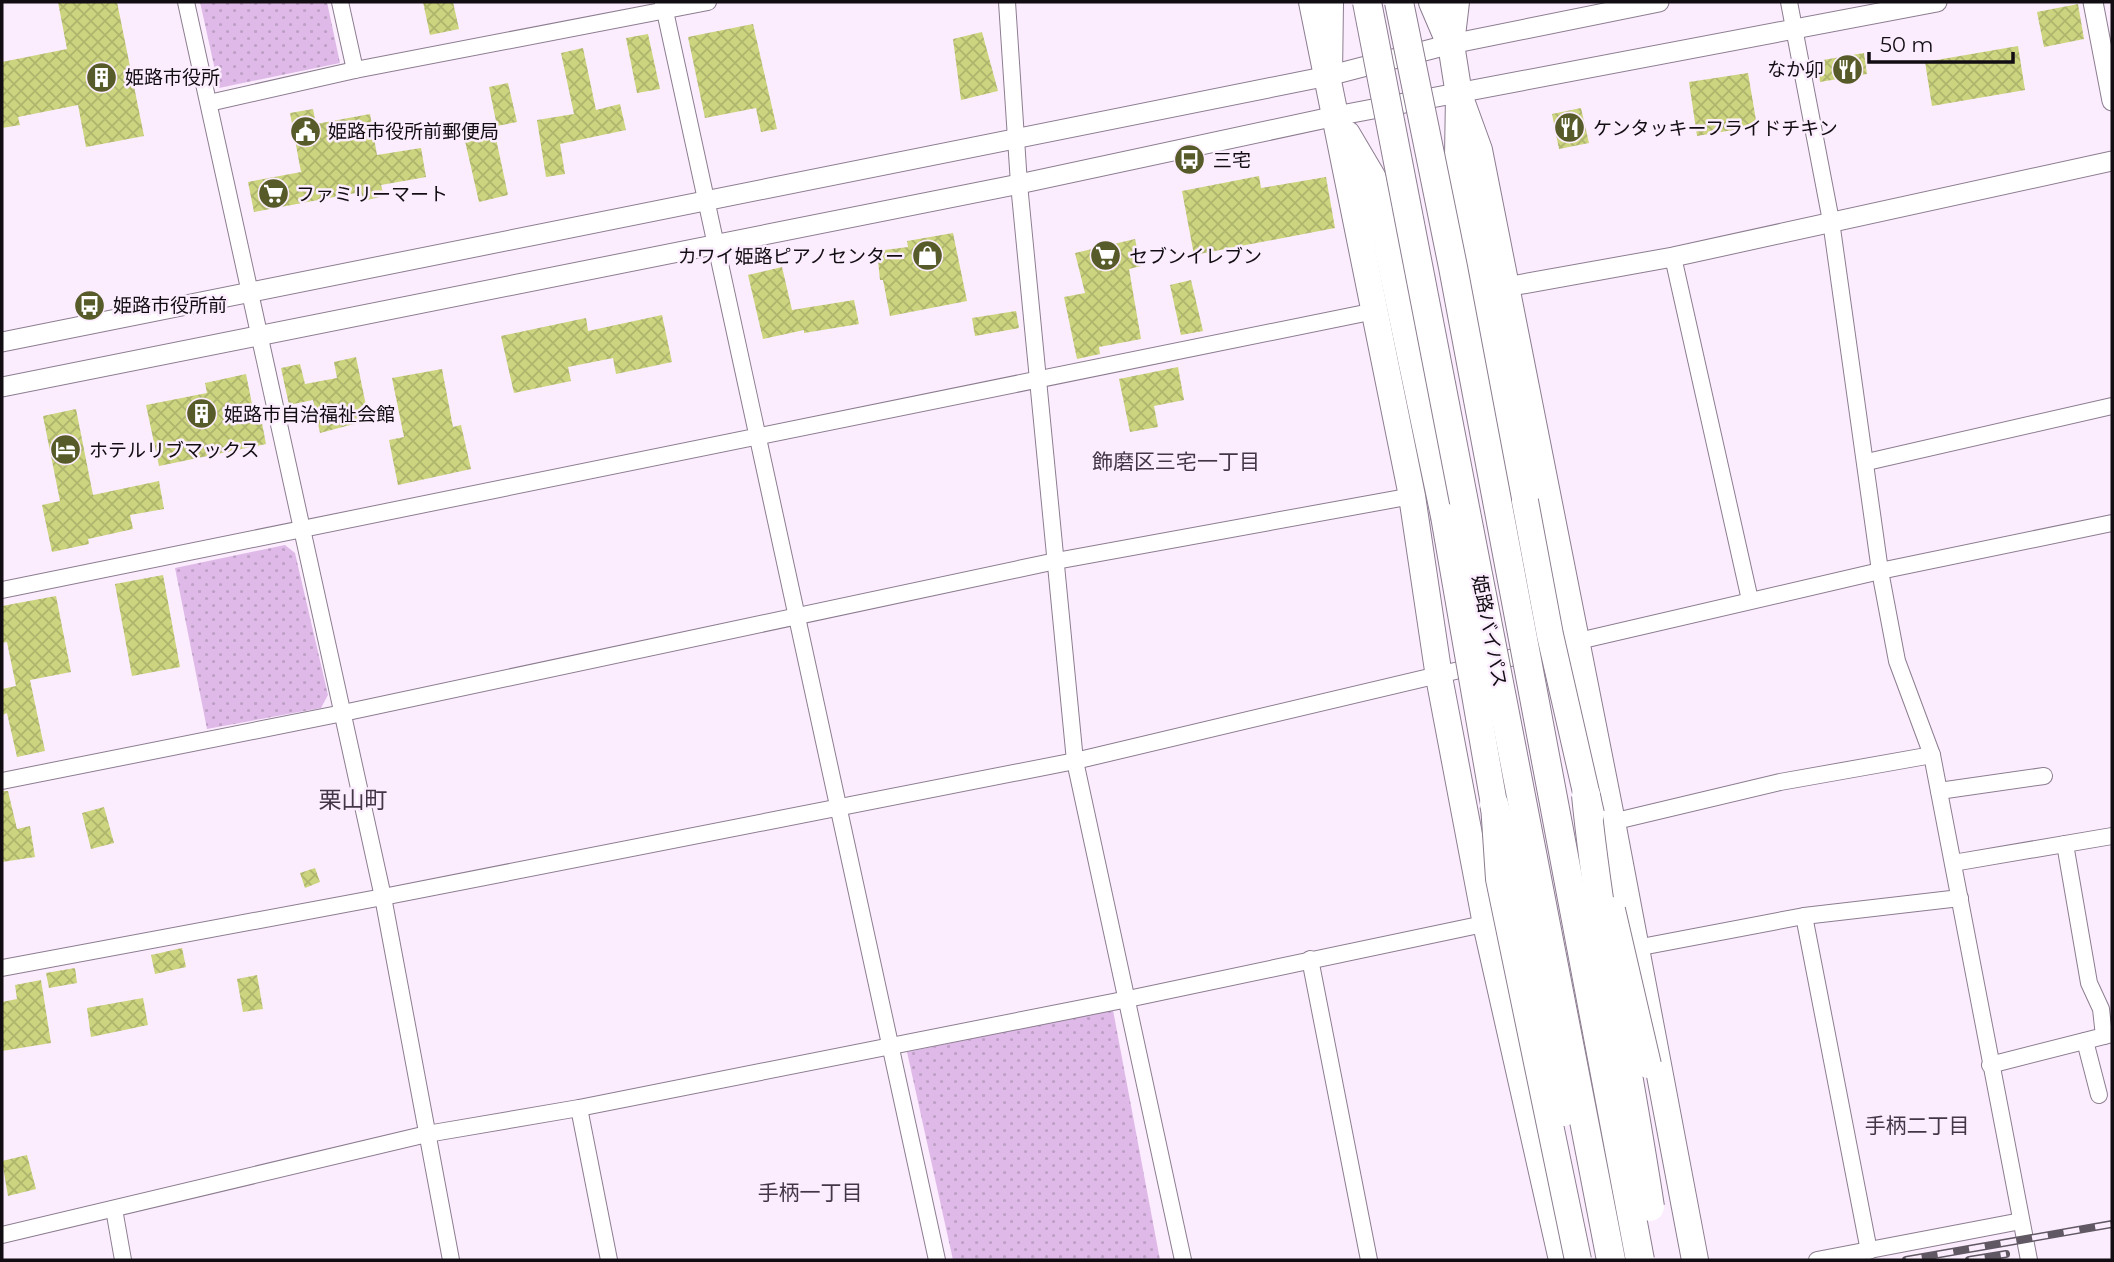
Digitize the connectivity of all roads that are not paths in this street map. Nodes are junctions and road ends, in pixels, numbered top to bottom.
1 (186, 2) edge
2 (340, 2) edge
3 (708, 2) edge
4 (1007, 2) edge
5 (1312, 2) edge
6 (1329, 2) edge
7 (1367, 2) edge
8 (1399, 2) edge
9 (1433, 2) edge
10 (1456, 2) edge
11 (1659, 2) edge
12 (1789, 2) edge
13 (1937, 2) edge
14 (2093, 2) edge
15 (664, 6) edge
16 (1794, 29) junction
17 (1451, 44) junction
18 (355, 70) junction
19 (1328, 76) junction
20 (1459, 94) junction
21 (2112, 101) edge
22 (209, 103) junction
23 (1336, 116) junction
24 (1016, 138) junction
25 (2112, 161) edge
26 (1019, 184) junction
27 (708, 201) junction
28 (1831, 221) junction
29 (716, 244) junction
30 (1674, 257) junction
31 (1506, 286) junction
32 (250, 293) junction
33 (1376, 312) junction
34 (261, 335) junction
35 (2, 342) edge
36 (1039, 380) junction
37 (2, 387) edge
38 (2112, 406) edge
39 (757, 435) junction
40 (1867, 462) junction
41 (1412, 496) junction
42 (2112, 523) edge
43 (304, 527) junction
44 (1056, 561) junction
45 (1880, 572) junction
46 (2, 590) edge
47 (1750, 600) junction
48 (795, 618) junction
49 (1577, 641) junction
50 (1439, 677) junction
51 (342, 713) junction
52 (1933, 755) junction
53 (1075, 761) junction
54 (2044, 776) dead end
55 (2, 781) edge
56 (1939, 791) junction
57 (1587, 795) junction
58 (1494, 804) junction
59 (840, 807) junction
60 (1612, 822) junction
61 (2112, 836) edge
62 (2065, 844) junction
63 (1953, 863) junction
64 (1626, 896) junction
65 (383, 897) junction
66 (1960, 898) junction
67 (1804, 916) junction
68 (1486, 924) junction
69 (1636, 948) junction
70 (1310, 959) junction
71 (2, 968) edge
72 (1128, 999) junction
73 (2108, 1035) edge
74 (2085, 1041) junction
75 (891, 1045) junction
76 (1990, 1065) junction
77 (2099, 1095) dead end
78 (579, 1108) junction
79 (427, 1134) junction
80 (114, 1209) junction
81 (2021, 1221) junction
82 (2, 1235) edge
83 (1869, 1251) junction
84 (123, 1260) edge
85 (451, 1260) edge
86 (609, 1260) edge
87 (937, 1260) edge
88 (1183, 1260) edge
89 (1369, 1260) edge
90 (1562, 1260) edge
91 (1578, 1260) edge
92 (1603, 1260) edge
93 (1611, 1260) edge
94 (1642, 1260) edge
95 (1682, 1260) edge
96 (1695, 1260) edge
97 (1817, 1260) edge
98 (2029, 1260) edge

1 - 22 street
2 - 18 street
3 - 15 street
4 - 24 street
5 - 19 highway
6 - 19 highway
7 - 93 highway, 姫路バイパス, bridge
8 - 94 highway, 姫路バイパス, bridge
9 - 17 highway
10 - 17 highway
11 - 17 street
12 - 16 street
13 - 16 street
14 - 21 street
15 - 18 street
15 - 27 street
16 - 20 street
16 - 28 street
17 - 19 street
17 - 20 highway
18 - 22 street
19 - 23 highway
19 - 24 street
20 - 23 street
20 - 31 highway
20 - 57 highway, bridge
22 - 32 street
23 - 26 street
23 - 33 highway
23 - 58 highway, bridge
24 - 26 street
24 - 27 street
25 - 28 street
26 - 29 street
26 - 36 street
27 - 29 street
27 - 32 street
28 - 30 street
28 - 40 street
29 - 34 street
29 - 39 street
30 - 31 street
30 - 47 street
31 - 49 highway
32 - 34 street
32 - 35 street
33 - 36 street
33 - 41 highway
34 - 37 street
34 - 43 street
36 - 39 street
36 - 44 street
38 - 40 street
39 - 43 street
39 - 48 street
40 - 45 street
41 - 44 street
41 - 50 highway
42 - 45 street
43 - 46 street
43 - 51 street
44 - 48 street
44 - 53 street
45 - 47 street
45 - 52 street
47 - 49 street
48 - 51 street
48 - 59 street
49 - 50 street
49 - 60 highway
50 - 53 street
50 - 68 highway
51 - 55 street
51 - 65 street
52 - 56 street
52 - 60 street
53 - 59 street
53 - 72 street
54 - 56 street
56 - 63 street
57 - 94 highway, bridge
57 - 95 highway, bridge
58 - 91 highway, bridge
58 - 92 highway, bridge
59 - 65 street
59 - 75 street
60 - 64 highway
61 - 62 street
62 - 63 street
62 - 73 street
63 - 66 street
64 - 68 street
64 - 69 highway
65 - 71 street
65 - 79 street
66 - 67 street
66 - 76 street
67 - 69 street
67 - 83 street
68 - 70 street
68 - 90 highway
69 - 96 highway
70 - 72 street
70 - 89 street
72 - 75 street
72 - 88 street
73 - 74 street
74 - 76 street
74 - 77 street
75 - 78 street
75 - 87 street
76 - 81 street
78 - 79 street
78 - 86 street
79 - 80 street
79 - 85 street
80 - 82 street
80 - 84 street
81 - 83 street
81 - 98 street
83 - 97 street

